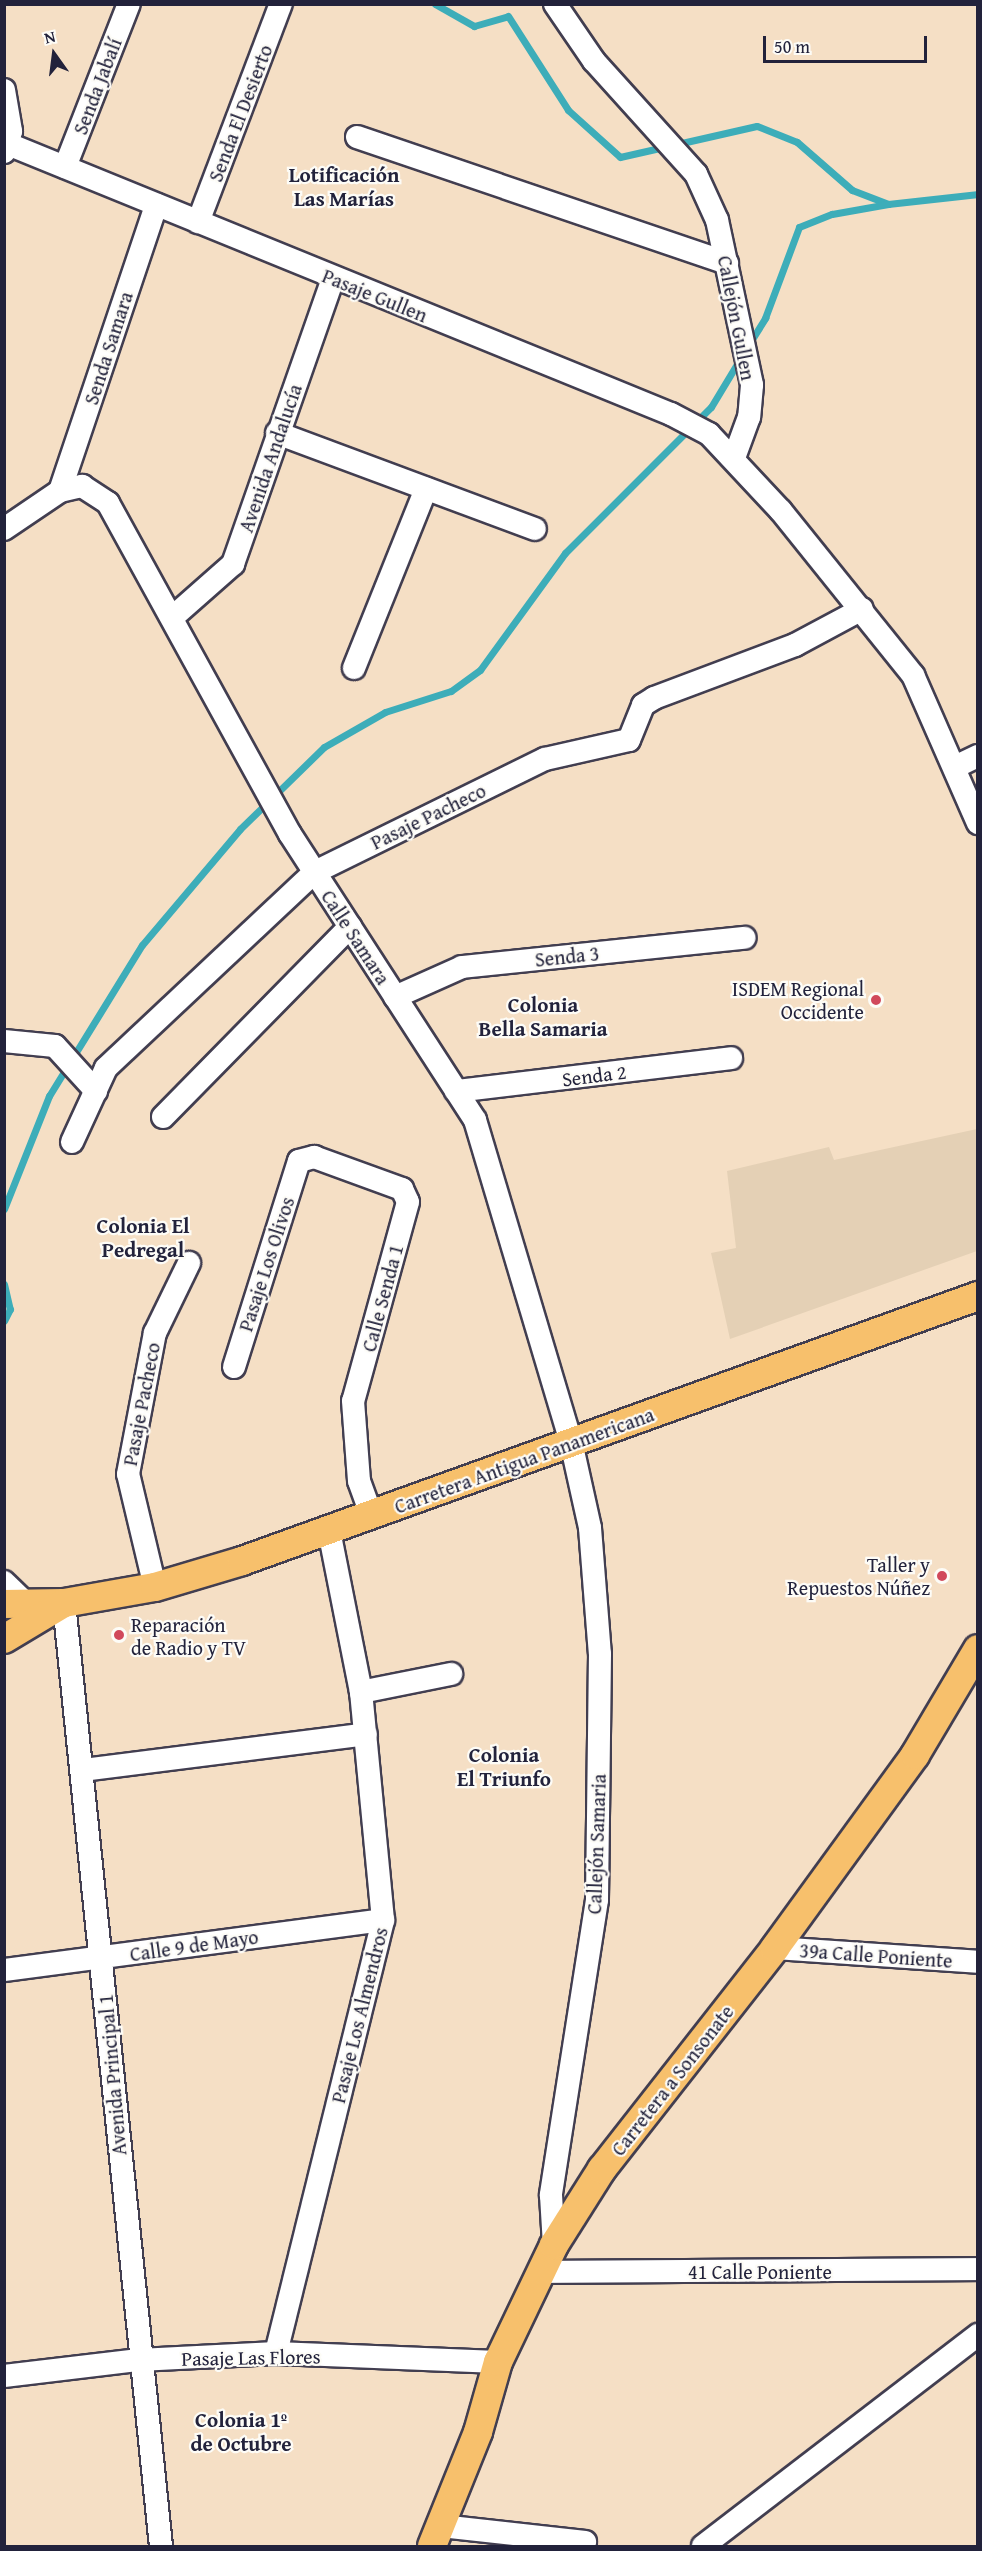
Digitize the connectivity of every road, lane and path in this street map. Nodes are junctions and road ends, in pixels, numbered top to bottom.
1 (129, 4) edge
2 (281, 4) edge
3 (555, 4) edge
4 (4, 90) edge
5 (357, 136) dead end
6 (6, 148) edge
7 (65, 167) junction
8 (156, 205) junction
9 (198, 222) junction
10 (727, 263) junction
11 (333, 278) junction
12 (278, 433) junction
13 (734, 458) junction
14 (426, 489) junction
15 (60, 491) junction
16 (4, 529) edge
17 (535, 529) dead end
18 (862, 609) junction
19 (174, 616) junction
20 (354, 668) dead end
21 (978, 756) edge
22 (955, 767) junction
23 (978, 823) edge
24 (315, 872) junction
25 (350, 927) junction
26 (745, 938) dead end
27 (395, 997) junction
28 (4, 1041) edge
29 (731, 1058) dead end
30 (96, 1090) junction
31 (456, 1091) junction
32 (163, 1117) dead end
33 (72, 1142) dead end
34 (299, 1161) joint
35 (189, 1263) dead end
36 (978, 1296) edge
37 (234, 1367) dead end
38 (571, 1442) junction
39 (371, 1514) junction
40 (329, 1531) junction
41 (4, 1582) edge
42 (155, 1587) junction
43 (64, 1603) junction
44 (16, 1604) edge
45 (4, 1640) edge
46 (978, 1649) edge
47 (451, 1674) dead end
48 (361, 1692) junction
49 (366, 1734) junction
50 (83, 1770) junction
51 (383, 1920) junction
52 (776, 1948) junction
53 (101, 1957) junction
54 (978, 1962) edge
55 (4, 1970) edge
56 (554, 2245) junction
57 (978, 2269) edge
58 (543, 2272) junction
59 (978, 2335) edge
60 (276, 2353) junction
61 (139, 2360) junction
62 (498, 2362) junction
63 (4, 2376) edge
64 (436, 2536) edge
65 (585, 2542) dead end
66 (161, 2547) edge
67 (703, 2547) edge

1 - 7 street, Senda Jabalí
2 - 9 street, Senda El Desierto
3 - 10 street, Callejón Gullen
4 - 6 street, Pasaje Gullen
5 - 10 street
6 - 7 street, Pasaje Gullen
7 - 8 street, Pasaje Gullen
8 - 9 street, Pasaje Gullen
8 - 15 street, Senda Samara
9 - 11 street, Pasaje Gullen
10 - 13 street, Callejón Gullen
11 - 12 street, Avenida Andalucía
11 - 13 street, Pasaje Gullen
12 - 14 street
12 - 19 street, Avenida Andalucía
13 - 18 street
14 - 17 street
14 - 20 street
15 - 16 street
15 - 19 street, Calle Samara
18 - 22 street
18 - 24 street, Pasaje Pacheco
19 - 24 street, Calle Samara
21 - 22 street
22 - 23 street
24 - 25 street, Calle Samara
24 - 30 street, Pasaje Pacheco
25 - 27 street, Calle Samara
25 - 32 street
26 - 27 street, Senda 3
27 - 31 street, Calle Samara
28 - 30 street
29 - 31 street, Senda 2
30 - 33 street, Pasaje Pacheco
31 - 38 street, Calle Samara
34 - 37 street, Pasaje Los Olivos
34 - 39 street, Calle Senda 1
35 - 42 street, Pasaje Pacheco
36 - 38 main road, Carretera Antigua Panamericana
38 - 39 main road, Carretera Antigua Panamericana
38 - 56 street, Callejón Samaria
39 - 40 main road, Carretera Antigua Panamericana
40 - 42 main road, Carretera Antigua Panamericana
40 - 48 street, Pasaje Los Almendros
41 - 44 street
42 - 43 main road, Carretera Antigua Panamericana
43 - 44 main road, Carretera Antigua Panamericana
43 - 45 main road, Carretera Antigua Panamericana
43 - 50 street, Avenida Principal 1
46 - 52 main road, Carretera a Sonsonate
47 - 48 street
48 - 49 street, Pasaje Los Almendros
49 - 50 street
49 - 51 street, Pasaje Los Almendros
50 - 53 street, Avenida Principal 1
51 - 53 street, Calle 9 de Mayo
51 - 60 street, Pasaje Los Almendros
52 - 54 street, 39a Calle Poniente
52 - 56 main road, Carretera a Sonsonate
53 - 55 street, Calle 9 de Mayo
53 - 61 street, Avenida Principal 1
56 - 58 main road, Carretera a Sonsonate
57 - 58 street, 41 Calle Poniente
58 - 62 main road, Carretera a Sonsonate
59 - 67 street
60 - 61 street, Pasaje Las Flores
60 - 62 street, Pasaje Las Flores
61 - 63 street, Pasaje Las Flores
61 - 66 street, Avenida Principal 1
62 - 64 main road, Carretera a Sonsonate
64 - 65 street

